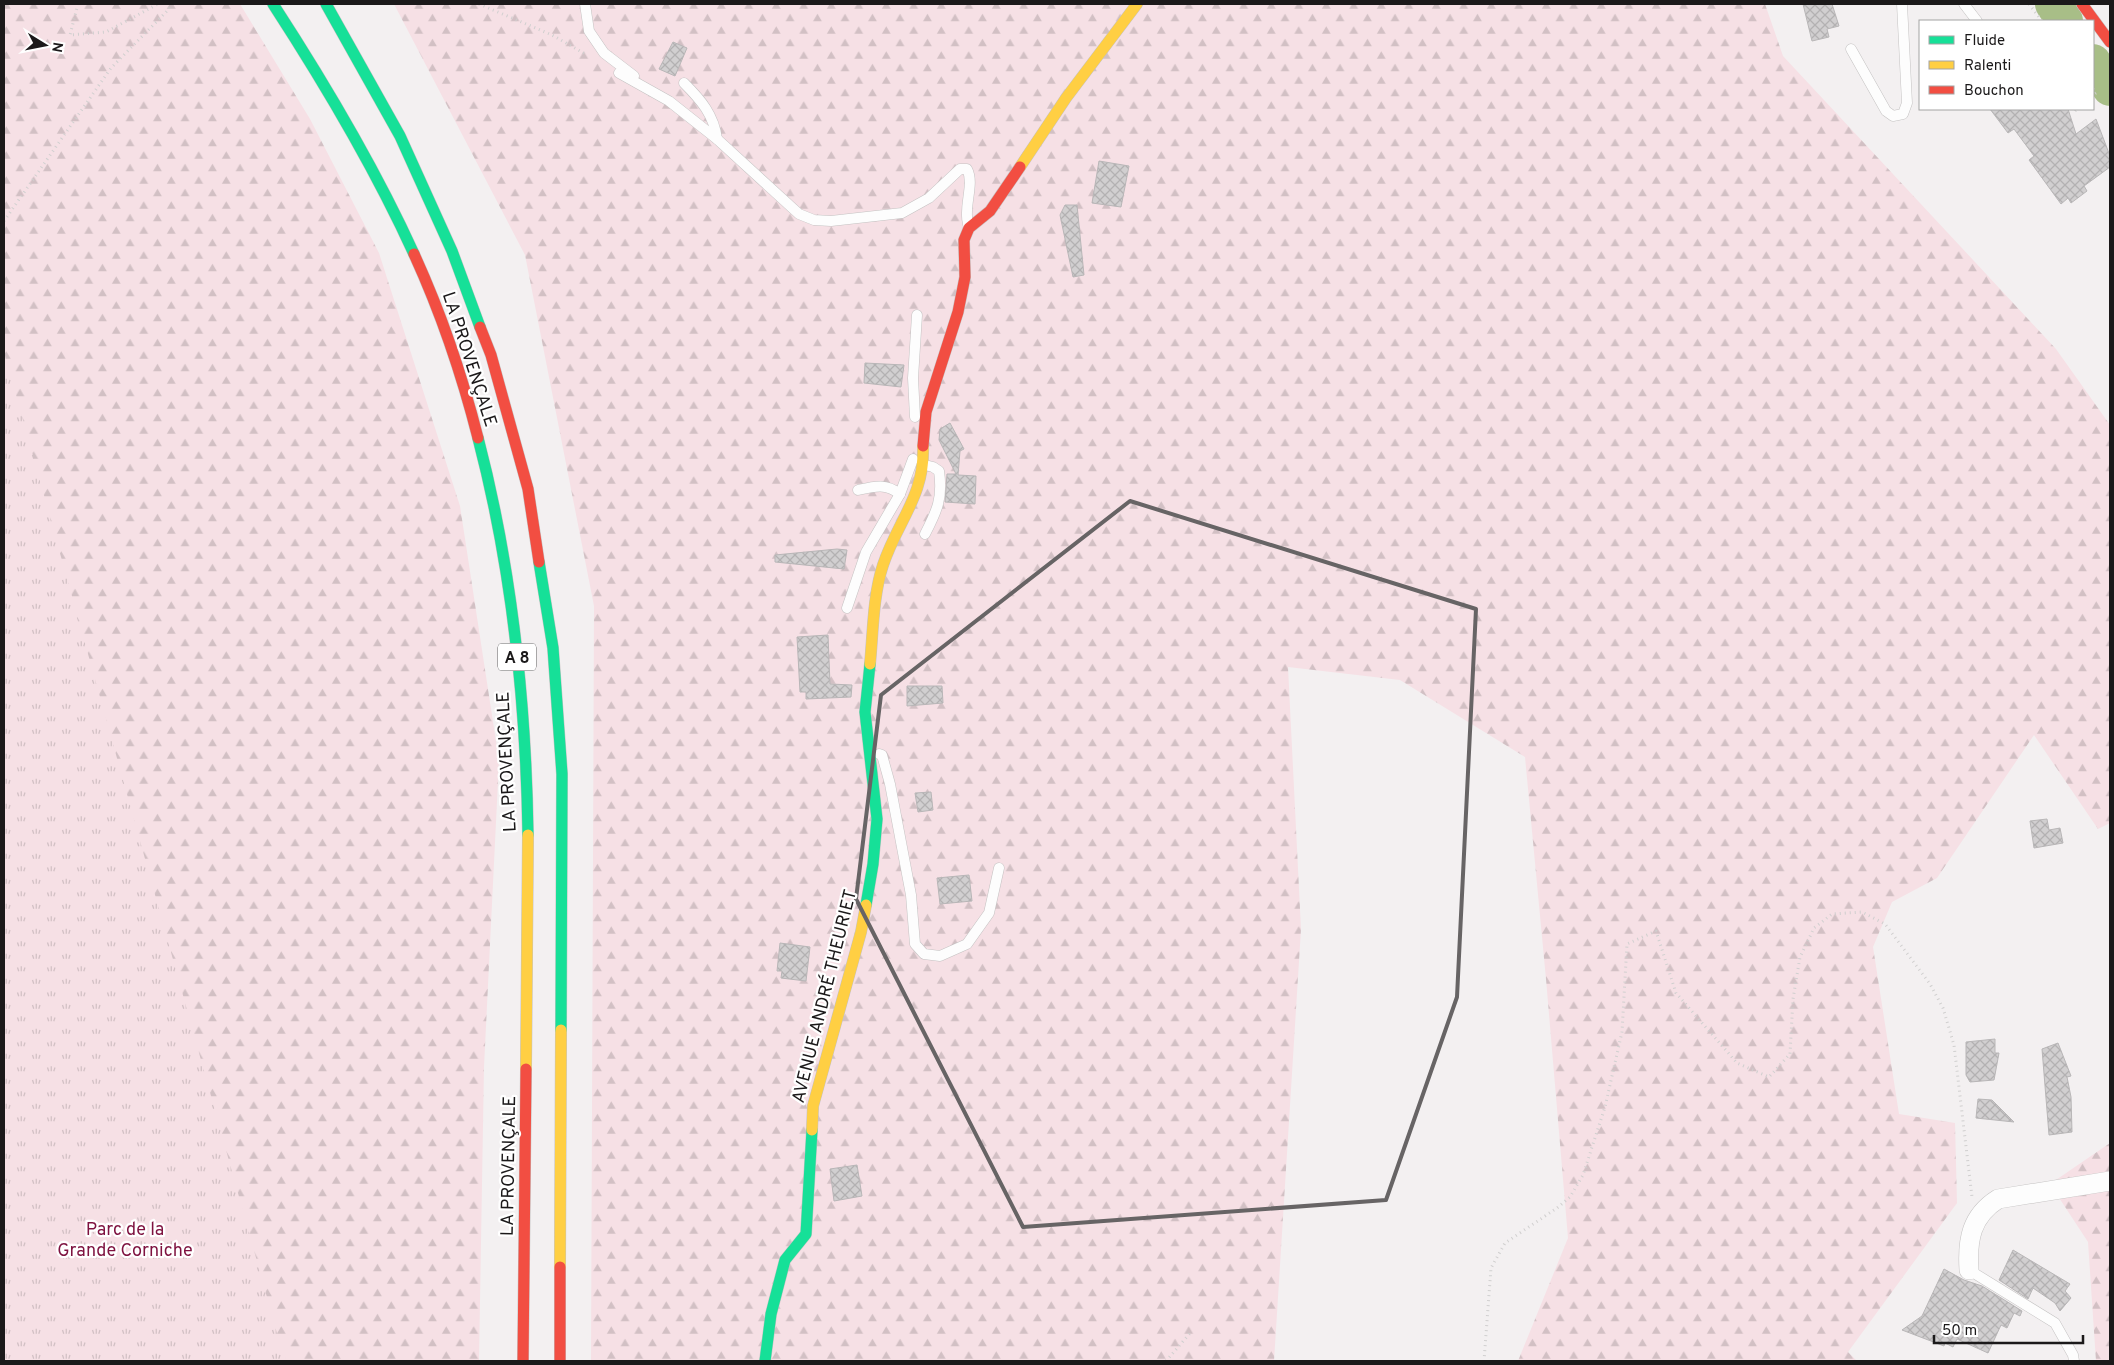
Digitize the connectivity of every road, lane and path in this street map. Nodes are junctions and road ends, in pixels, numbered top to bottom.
1 (78, 4) edge
2 (158, 4) edge
3 (170, 4) edge
4 (273, 4) edge
5 (326, 4) edge
6 (479, 4) edge
7 (584, 4) edge
8 (1137, 4) edge
9 (1902, 4) edge
10 (1964, 4) edge
11 (2029, 4) edge
12 (2082, 4) edge
13 (1976, 20) edge
14 (2041, 20) edge
15 (2094, 20) edge
16 (2094, 20) edge
17 (2110, 42) edge
18 (1851, 49) dead end
19 (619, 73) joint
20 (684, 83) dead end
21 (641, 84) junction
22 (716, 139) junction
23 (4, 222) edge
24 (969, 228) junction
25 (917, 315) dead end
26 (923, 439) junction
27 (924, 465) junction
28 (858, 490) dead end
29 (900, 494) junction
30 (925, 534) dead end
31 (847, 608) dead end
32 (868, 747) junction
33 (999, 868) dead end
34 (2110, 1181) edge
35 (1975, 1222) junction
36 (1969, 1270) joint
37 (1192, 1331) dead end
38 (523, 1361) edge
39 (560, 1361) edge
40 (765, 1361) edge
41 (1166, 1361) edge
42 (1484, 1361) edge
43 (2074, 1361) edge

1 - 2 path
3 - 23 path
4 - 38 main road, LA PROVENÇALE / A 8
5 - 39 main road, LA PROVENÇALE / A 8
6 - 19 path
7 - 21 lane
8 - 24 main road
9 - 18 lane
10 - 13 lane
11 - 14 path
12 - 15 main road
16 - 17 main road
19 - 21 lane
20 - 22 lane
21 - 22 lane
22 - 24 lane
24 - 26 main road, AVENUE ANDRÉ THEURIET
25 - 26 lane
26 - 27 main road, AVENUE ANDRÉ THEURIET
26 - 29 lane
27 - 30 lane
27 - 32 main road, AVENUE ANDRÉ THEURIET
28 - 29 lane
29 - 31 lane
32 - 33 lane
32 - 40 main road, AVENUE ANDRÉ THEURIET
34 - 35 street
35 - 36 street
35 - 42 path
36 - 43 lane
37 - 41 path

